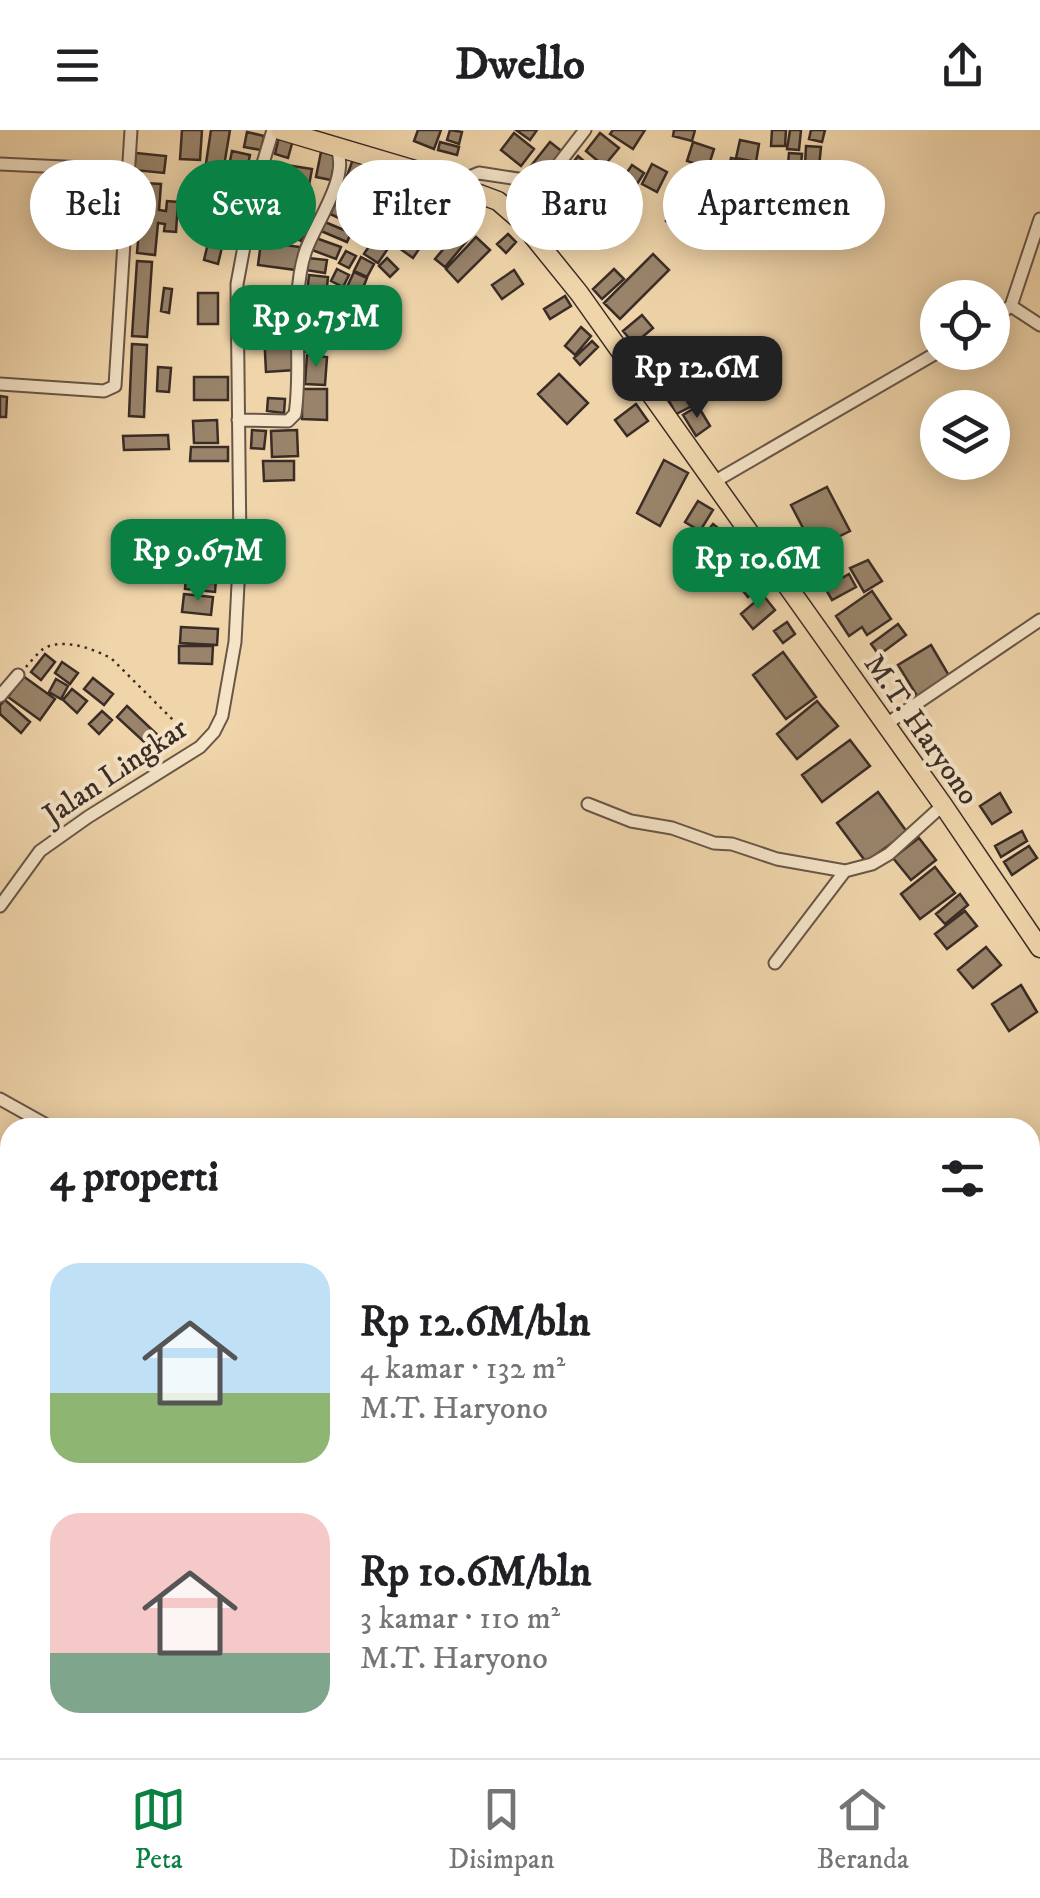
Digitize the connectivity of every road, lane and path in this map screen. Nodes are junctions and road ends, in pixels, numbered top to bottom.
1 (131, 130) edge
2 (276, 130) edge
3 (585, 130) edge
4 (335, 146) junction
5 (129, 160) edge
6 (381, 160) edge
7 (0, 164) edge
8 (30, 165) edge
9 (486, 173) edge
10 (486, 197) edge
11 (1040, 219) edge
12 (123, 250) edge
13 (1011, 306) joint
14 (1040, 325) edge
15 (920, 362) edge
16 (0, 384) edge
17 (238, 420) junction
18 (712, 483) junction
19 (1040, 620) edge
20 (18, 675) joint
21 (0, 696) edge
22 (885, 725) junction
23 (200, 748) junction
24 (588, 804) dead end
25 (943, 805) junction
26 (845, 871) junction
27 (1, 901) edge
28 (1040, 948) edge
29 (775, 963) dead end
30 (0, 1099) edge
31 (34, 1118) edge

1 - 5 street
2 - 4 highway, M.T. Haryono
2 - 17 street, Jalan Lingkar
3 - 9 street
4 - 6 highway, M.T. Haryono
4 - 17 street
7 - 8 street
10 - 18 highway, M.T. Haryono
11 - 13 street
12 - 16 street
13 - 14 street
15 - 18 street
17 - 23 street, Jalan Lingkar
18 - 22 highway, M.T. Haryono
19 - 22 street
20 - 21 street
20 - 23 path
22 - 25 highway, M.T. Haryono
23 - 27 street, Jalan Lingkar
24 - 26 street
25 - 26 street
25 - 28 highway, M.T. Haryono
26 - 29 street
30 - 31 street

